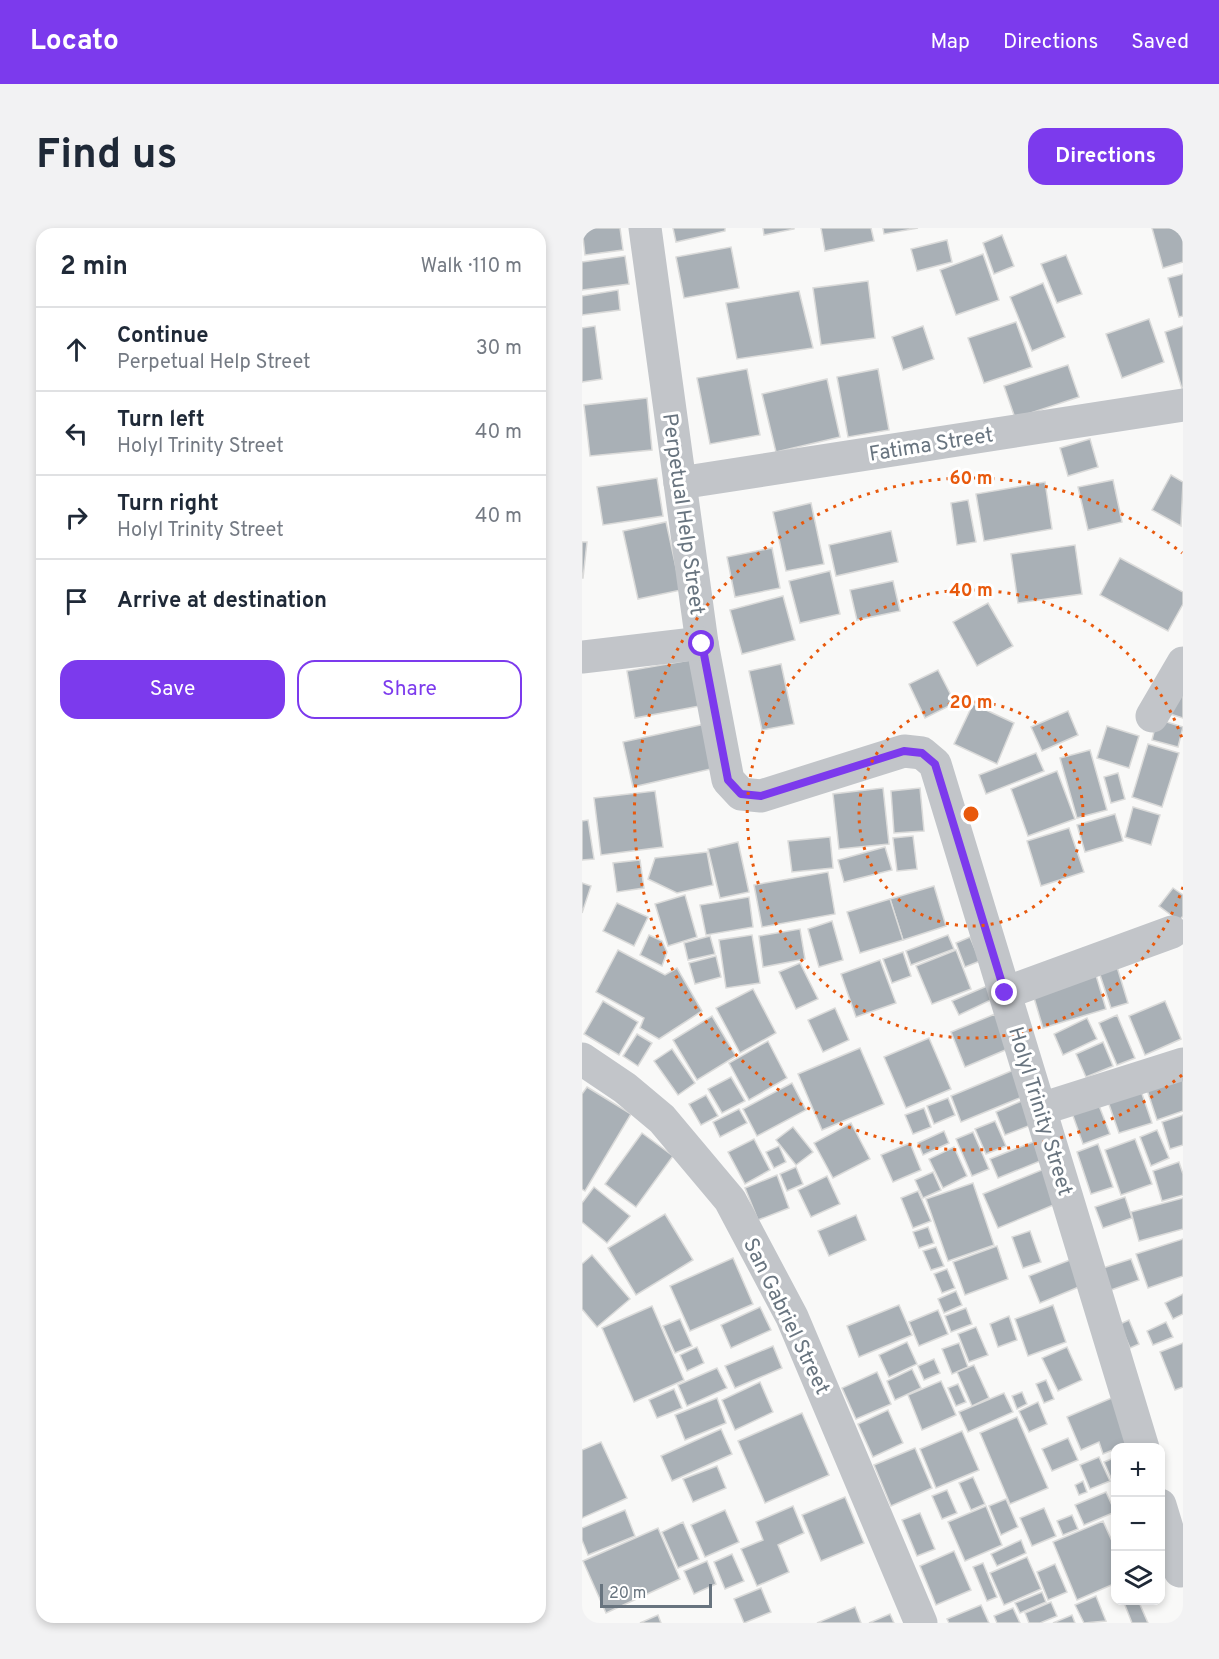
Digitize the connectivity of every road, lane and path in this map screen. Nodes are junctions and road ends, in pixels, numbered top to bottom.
1 (645, 228) edge
2 (1183, 405) edge
3 (680, 483) junction
4 (702, 644) junction
5 (582, 657) edge
6 (1183, 663) edge
7 (1152, 716) dead end
8 (741, 794) joint
9 (1172, 932) dead end
10 (1005, 993) junction
11 (582, 1059) edge
12 (1183, 1064) edge
13 (1041, 1109) junction
14 (1141, 1443) edge
15 (1165, 1518) edge
16 (1180, 1571) dead end
17 (921, 1623) edge

1 - 3 street, Perpetual Help Street
2 - 3 street, Fatima Street
3 - 4 street, Perpetual Help Street
4 - 5 street
4 - 8 street, Perpetual Help Street
6 - 7 street
8 - 10 street, Holyl Trinity Street
9 - 10 street
10 - 13 street, Holyl Trinity Street
11 - 17 street, San Gabriel Street
12 - 13 street
13 - 14 street, Holyl Trinity Street
15 - 16 street

